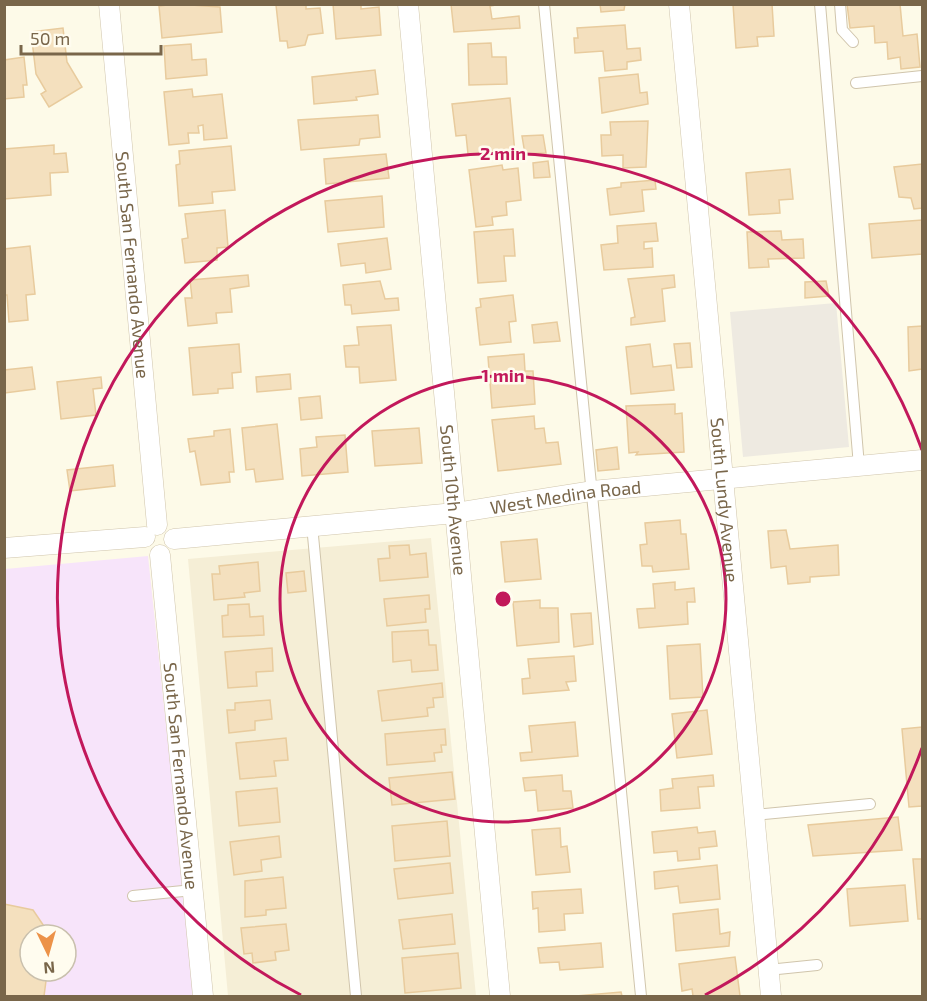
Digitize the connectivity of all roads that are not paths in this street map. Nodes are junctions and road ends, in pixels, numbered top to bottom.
1 (109, 4) edge
2 (408, 4) edge
3 (544, 4) edge
4 (680, 4) edge
5 (820, 4) edge
6 (840, 4) edge
7 (853, 42) dead end
8 (922, 76) edge
9 (856, 83) dead end
10 (922, 460) edge
11 (859, 466) junction
12 (723, 479) junction
13 (592, 491) junction
14 (455, 513) junction
15 (312, 525) junction
16 (151, 531) junction
17 (174, 538) junction
18 (4, 548) edge
19 (160, 555) junction
20 (870, 804) dead end
21 (754, 815) junction
22 (193, 891) junction
23 (133, 896) dead end
24 (817, 965) dead end
25 (768, 970) junction
26 (203, 996) edge
27 (356, 996) edge
28 (500, 996) edge
29 (641, 996) edge
30 (771, 996) edge

1 - 16 street, South San Fernando Avenue
2 - 14 street, South 10th Avenue
3 - 13 lane
4 - 12 street, South Lundy Avenue
5 - 11 lane
6 - 7 lane
8 - 9 lane
10 - 11 street, West Medina Road
11 - 12 street, West Medina Road
12 - 13 street, West Medina Road
12 - 21 street, South Lundy Avenue
13 - 14 street, West Medina Road
13 - 29 lane
14 - 15 street, West Medina Road
14 - 28 street, South 10th Avenue
15 - 17 street, West Medina Road
15 - 27 lane
16 - 17 street
16 - 18 street
16 - 19 street
17 - 19 street
19 - 22 street, South San Fernando Avenue
20 - 21 lane
21 - 25 street, South Lundy Avenue
22 - 23 lane
22 - 26 street, South San Fernando Avenue
24 - 25 lane
25 - 30 street, South Lundy Avenue

